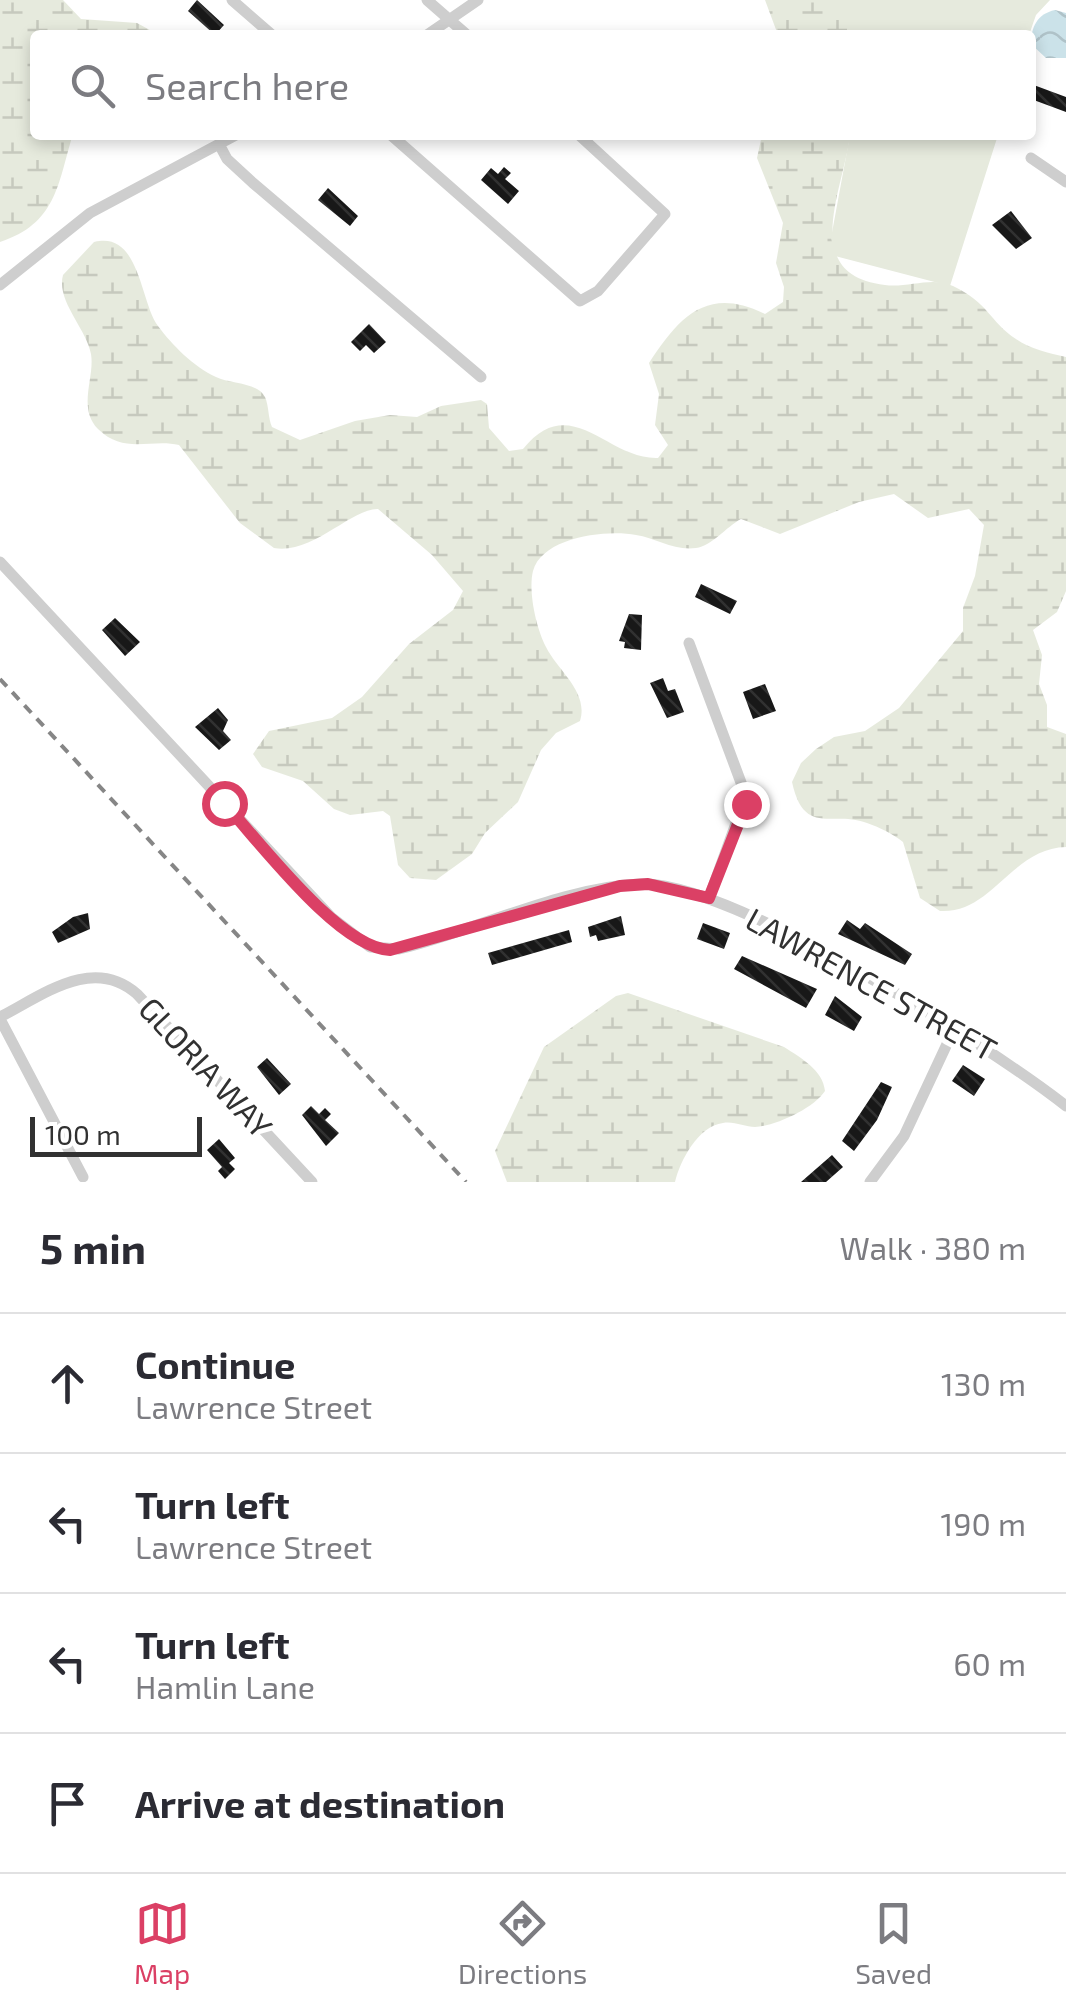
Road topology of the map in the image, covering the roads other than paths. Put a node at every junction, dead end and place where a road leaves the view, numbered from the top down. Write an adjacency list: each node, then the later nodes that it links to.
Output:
1 (232, 0): 5 (street)
2 (427, 0): 4 (street)
3 (478, 0): 4 (street)
4 (451, 21): 6 (street); 7 (street)
5 (266, 30)
6 (436, 30)
7 (461, 30)
8 (227, 140): 11 (street)
9 (396, 140): 10 (street)
10 (585, 140)
11 (219, 144): 14 (street); 15 (street)
12 (1031, 158): 13 (street)
13 (1066, 182)
14 (0, 285)
15 (481, 377)
16 (0, 562): 18 (street, LAWRENCE STREET)
17 (689, 643): 18 (street)
18 (709, 898): 20 (street, LAWRENCE STREET)
19 (0, 1018): 22 (street); 23 (street, GLORIA WAY)
20 (954, 1029): 21 (street, LAWRENCE STREET); 24 (street)
21 (1066, 1106)
22 (82, 1176)
23 (312, 1182)
24 (870, 1182)

